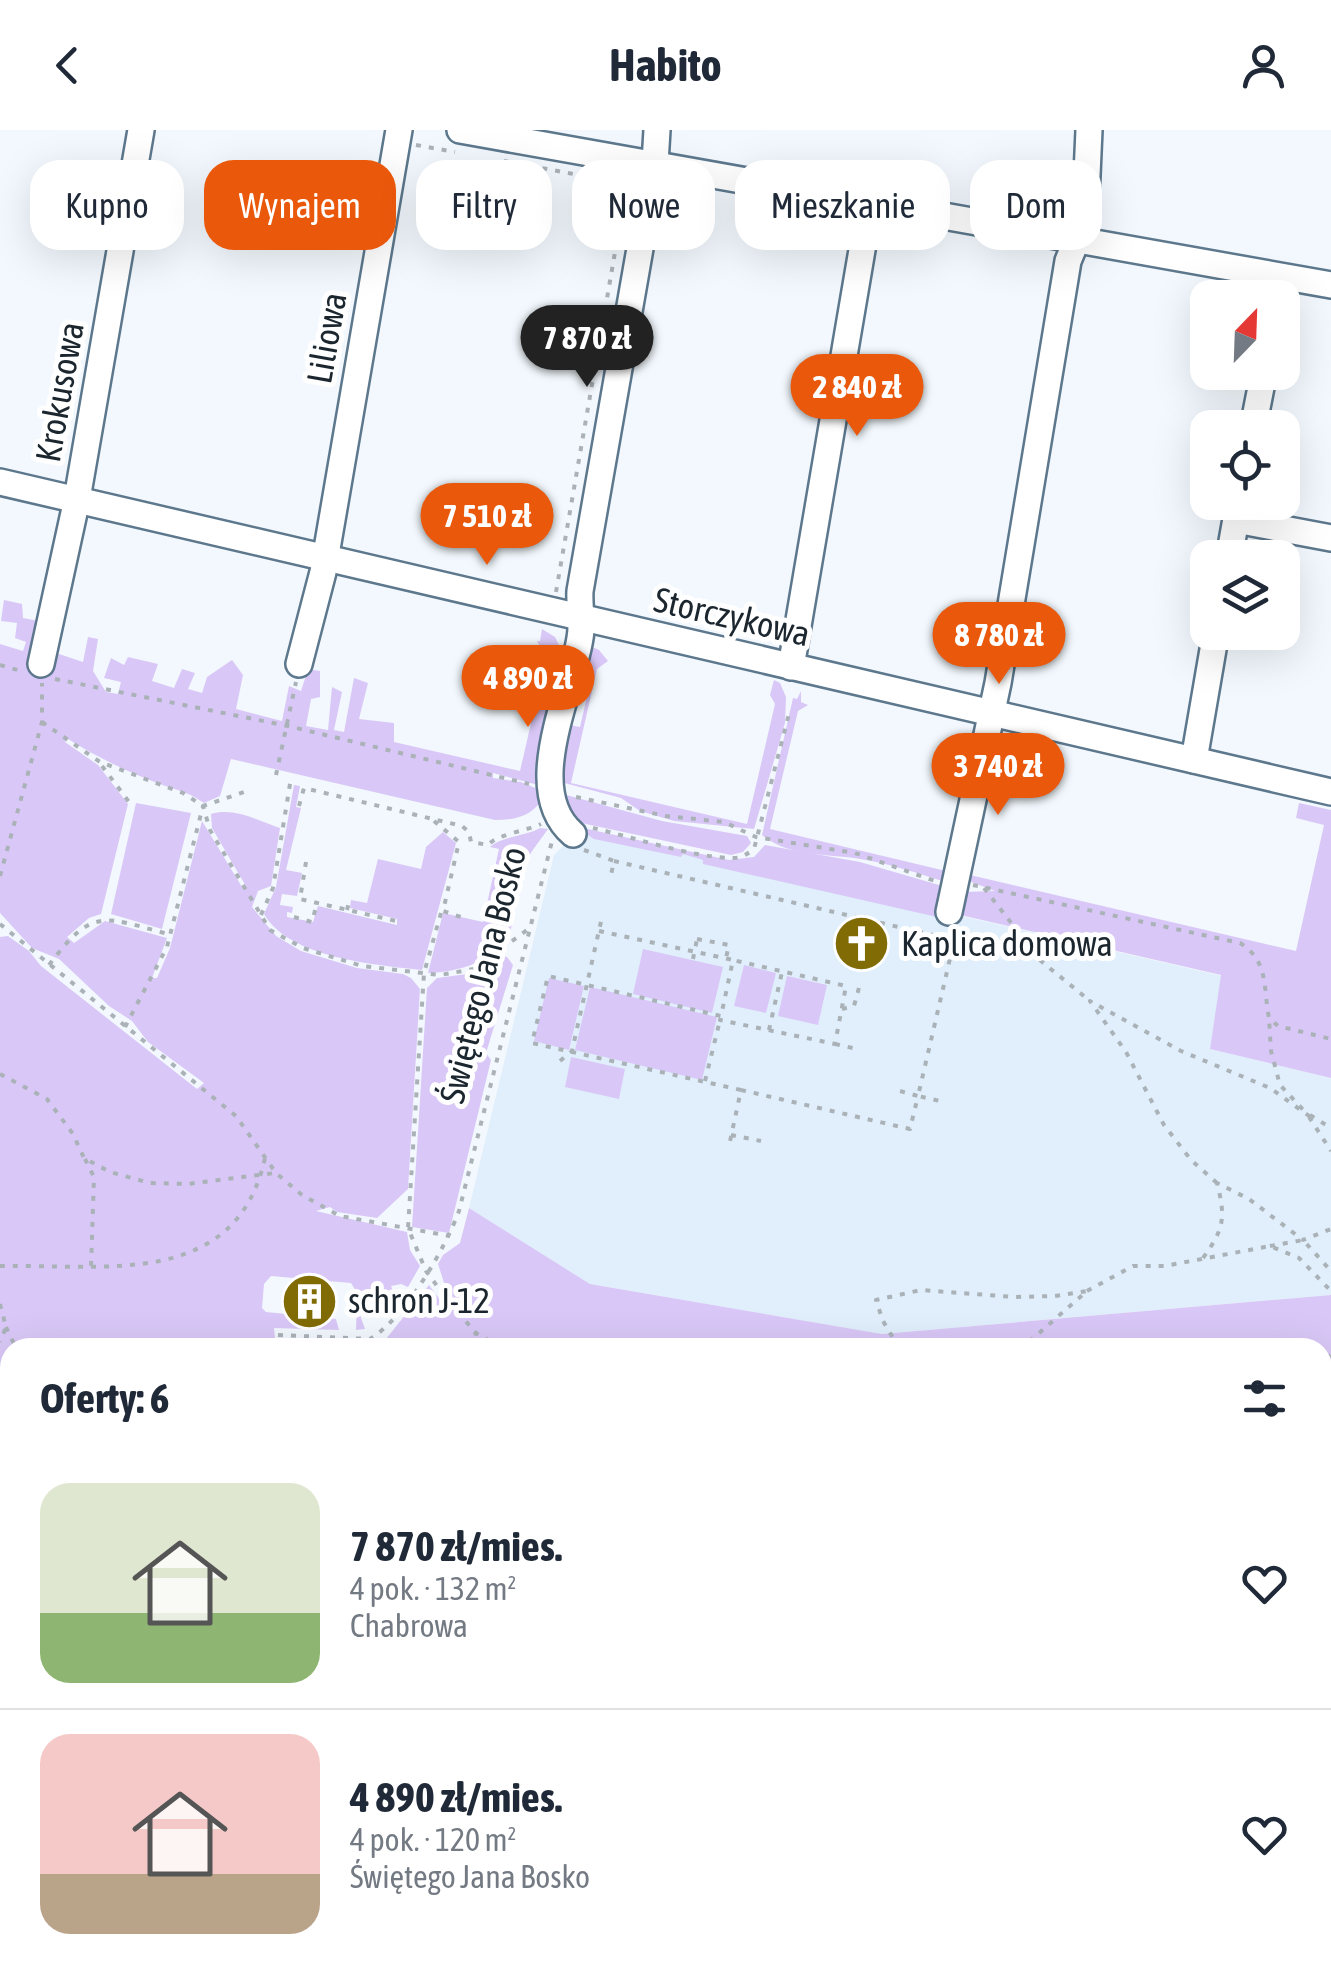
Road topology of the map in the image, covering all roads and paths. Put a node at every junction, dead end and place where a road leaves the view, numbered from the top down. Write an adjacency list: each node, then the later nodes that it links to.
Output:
1 (140, 130): 18 (street, Krokusowa)
2 (399, 130): 21 (street, Liliowa)
3 (460, 130): 6 (street)
4 (657, 130): 7 (street, Świętego Jana Bosko)
5 (1089, 130): 8 (street)
6 (637, 160)
7 (643, 160)
8 (1088, 160)
9 (1102, 247): 14 (street)
10 (625, 250): 22 (path)
11 (630, 250): 23 (street, Świętego Jana Bosko)
12 (862, 250): 27 (street)
13 (1073, 250): 29 (street)
14 (1249, 280)
15 (1331, 284): 16 (street)
16 (1300, 286)
17 (0, 482): 18 (street, Storczykowa)
18 (77, 499): 21 (street, Storczykowa); 25 (street, Krokusowa)
19 (1269, 520): 20 (street)
20 (1331, 538)
21 (324, 558): 22 (street, Storczykowa); 26 (street, Liliowa)
22 (552, 612): 23 (street, Storczykowa)
23 (581, 619): 27 (street, Storczykowa); 36 (street, Świętego Jana Bosko)
24 (1213, 650): 32 (street)
25 (40, 664)
26 (300, 664): 31 (path)
27 (792, 667): 29 (street, Storczykowa)
28 (790, 710): 46 (path)
29 (992, 714): 32 (street, Storczykowa); 53 (street)
30 (42, 722): 31 (path); 33 (path); 50 (path)
31 (288, 726): 34 (path); 36 (path)
32 (1194, 760): 38 (street, Storczykowa)
33 (100, 762): 39 (path); 40 (path)
34 (276, 775)
35 (291, 778): 63 (path)
36 (552, 789): 45 (street, Świętego Jana Bosko); 46 (path)
37 (250, 790): 40 (path)
38 (1331, 792)
39 (132, 806)
40 (203, 806): 63 (path); 71 (path)
41 (299, 806): 42 (path)
42 (410, 814): 43 (path); 44 (path)
43 (431, 818): 45 (path); 65 (path)
44 (408, 823)
45 (566, 831): 46 (path); 69 (path, Świętego Jana Bosko)
46 (756, 837): 53 (path)
47 (614, 861): 49 (path)
48 (306, 862): 59 (path)
49 (653, 870): 51 (path); 52 (path)
50 (0, 876)
51 (687, 878): 54 (path); 56 (path)
52 (650, 879)
53 (956, 881): 55 (path); 62 (street)
54 (708, 882): 57 (path); 96 (path)
55 (984, 888): 81 (path); 84 (path)
56 (687, 890)
57 (706, 891)
58 (350, 898): 60 (path)
59 (317, 903): 60 (path); 64 (path)
60 (347, 910): 67 (path)
61 (441, 912): 78 (path)
62 (949, 912)
63 (261, 915): 78 (path)
64 (294, 917)
65 (464, 918)
66 (602, 918): 70 (path)
67 (396, 921)
68 (0, 924): 76 (path)
69 (529, 928): 78 (path); 111 (path, Świętego Jana Bosko)
70 (599, 931): 72 (path); 79 (path)
71 (170, 934): 76 (path); 85 (path)
72 (695, 951): 73 (path); 73 (path); 74 (path)
73 (726, 958): 75 (path)
74 (693, 959)
75 (733, 960): 77 (path); 83 (path)
76 (50, 964): 85 (path)
77 (782, 972): 80 (path); 86 (path)
78 (424, 973): 109 (path)
79 (587, 985): 83 (path); 90 (path); 90 (path)
80 (846, 986): 82 (path); 82 (path)
81 (1090, 1001): 98 (path); 108 (path)
82 (842, 1009): 88 (path)
83 (720, 1018): 86 (path); 93 (path)
84 (1269, 1018): 87 (path); 98 (path)
85 (125, 1027): 105 (path)
86 (769, 1030): 88 (path)
87 (1331, 1039)
88 (835, 1044): 89 (path)
89 (857, 1049)
90 (572, 1052): 91 (path); 93 (path)
91 (560, 1060)
92 (0, 1074): 104 (path)
93 (705, 1081): 94 (path)
94 (741, 1090): 96 (path); 100 (path)
95 (900, 1092): 96 (path)
96 (918, 1096): 97 (path)
97 (940, 1101)
98 (1308, 1116): 99 (path); 103 (path)
99 (1331, 1128)
100 (731, 1135): 101 (path); 102 (path)
101 (760, 1141)
102 (729, 1146)
103 (1331, 1150)
104 (84, 1158): 106 (path); 117 (path)
105 (266, 1158): 106 (path); 107 (path)
106 (262, 1173): 107 (path); 117 (path)
107 (276, 1173): 109 (path)
108 (1217, 1183): 112 (path); 114 (path)
109 (408, 1228): 111 (path); 118 (path)
110 (1331, 1229): 112 (path)
111 (450, 1236): 118 (path, Świętego Jana Bosko)
112 (1304, 1240): 113 (path); 119 (path)
113 (1270, 1246): 114 (path); 121 (path)
114 (1203, 1258): 120 (path)
115 (51, 1265): 116 (path)
116 (0, 1266): 117 (path)
117 (90, 1267)
118 (426, 1271): 124 (path); 129 (path, Świętego Jana Bosko)
119 (1331, 1271)
120 (1088, 1291): 132 (path); 133 (path)
121 (1331, 1291)
122 (0, 1304): 123 (path)
123 (6, 1327): 126 (path); 127 (path)
124 (476, 1332): 130 (path); 131 (path)
125 (278, 1335): 128 (path, Świętego Jana Bosko)
126 (2, 1338)
127 (11, 1338)
128 (347, 1338)
129 (372, 1338)
130 (474, 1338)
131 (486, 1338)
132 (893, 1338)
133 (1034, 1338)

